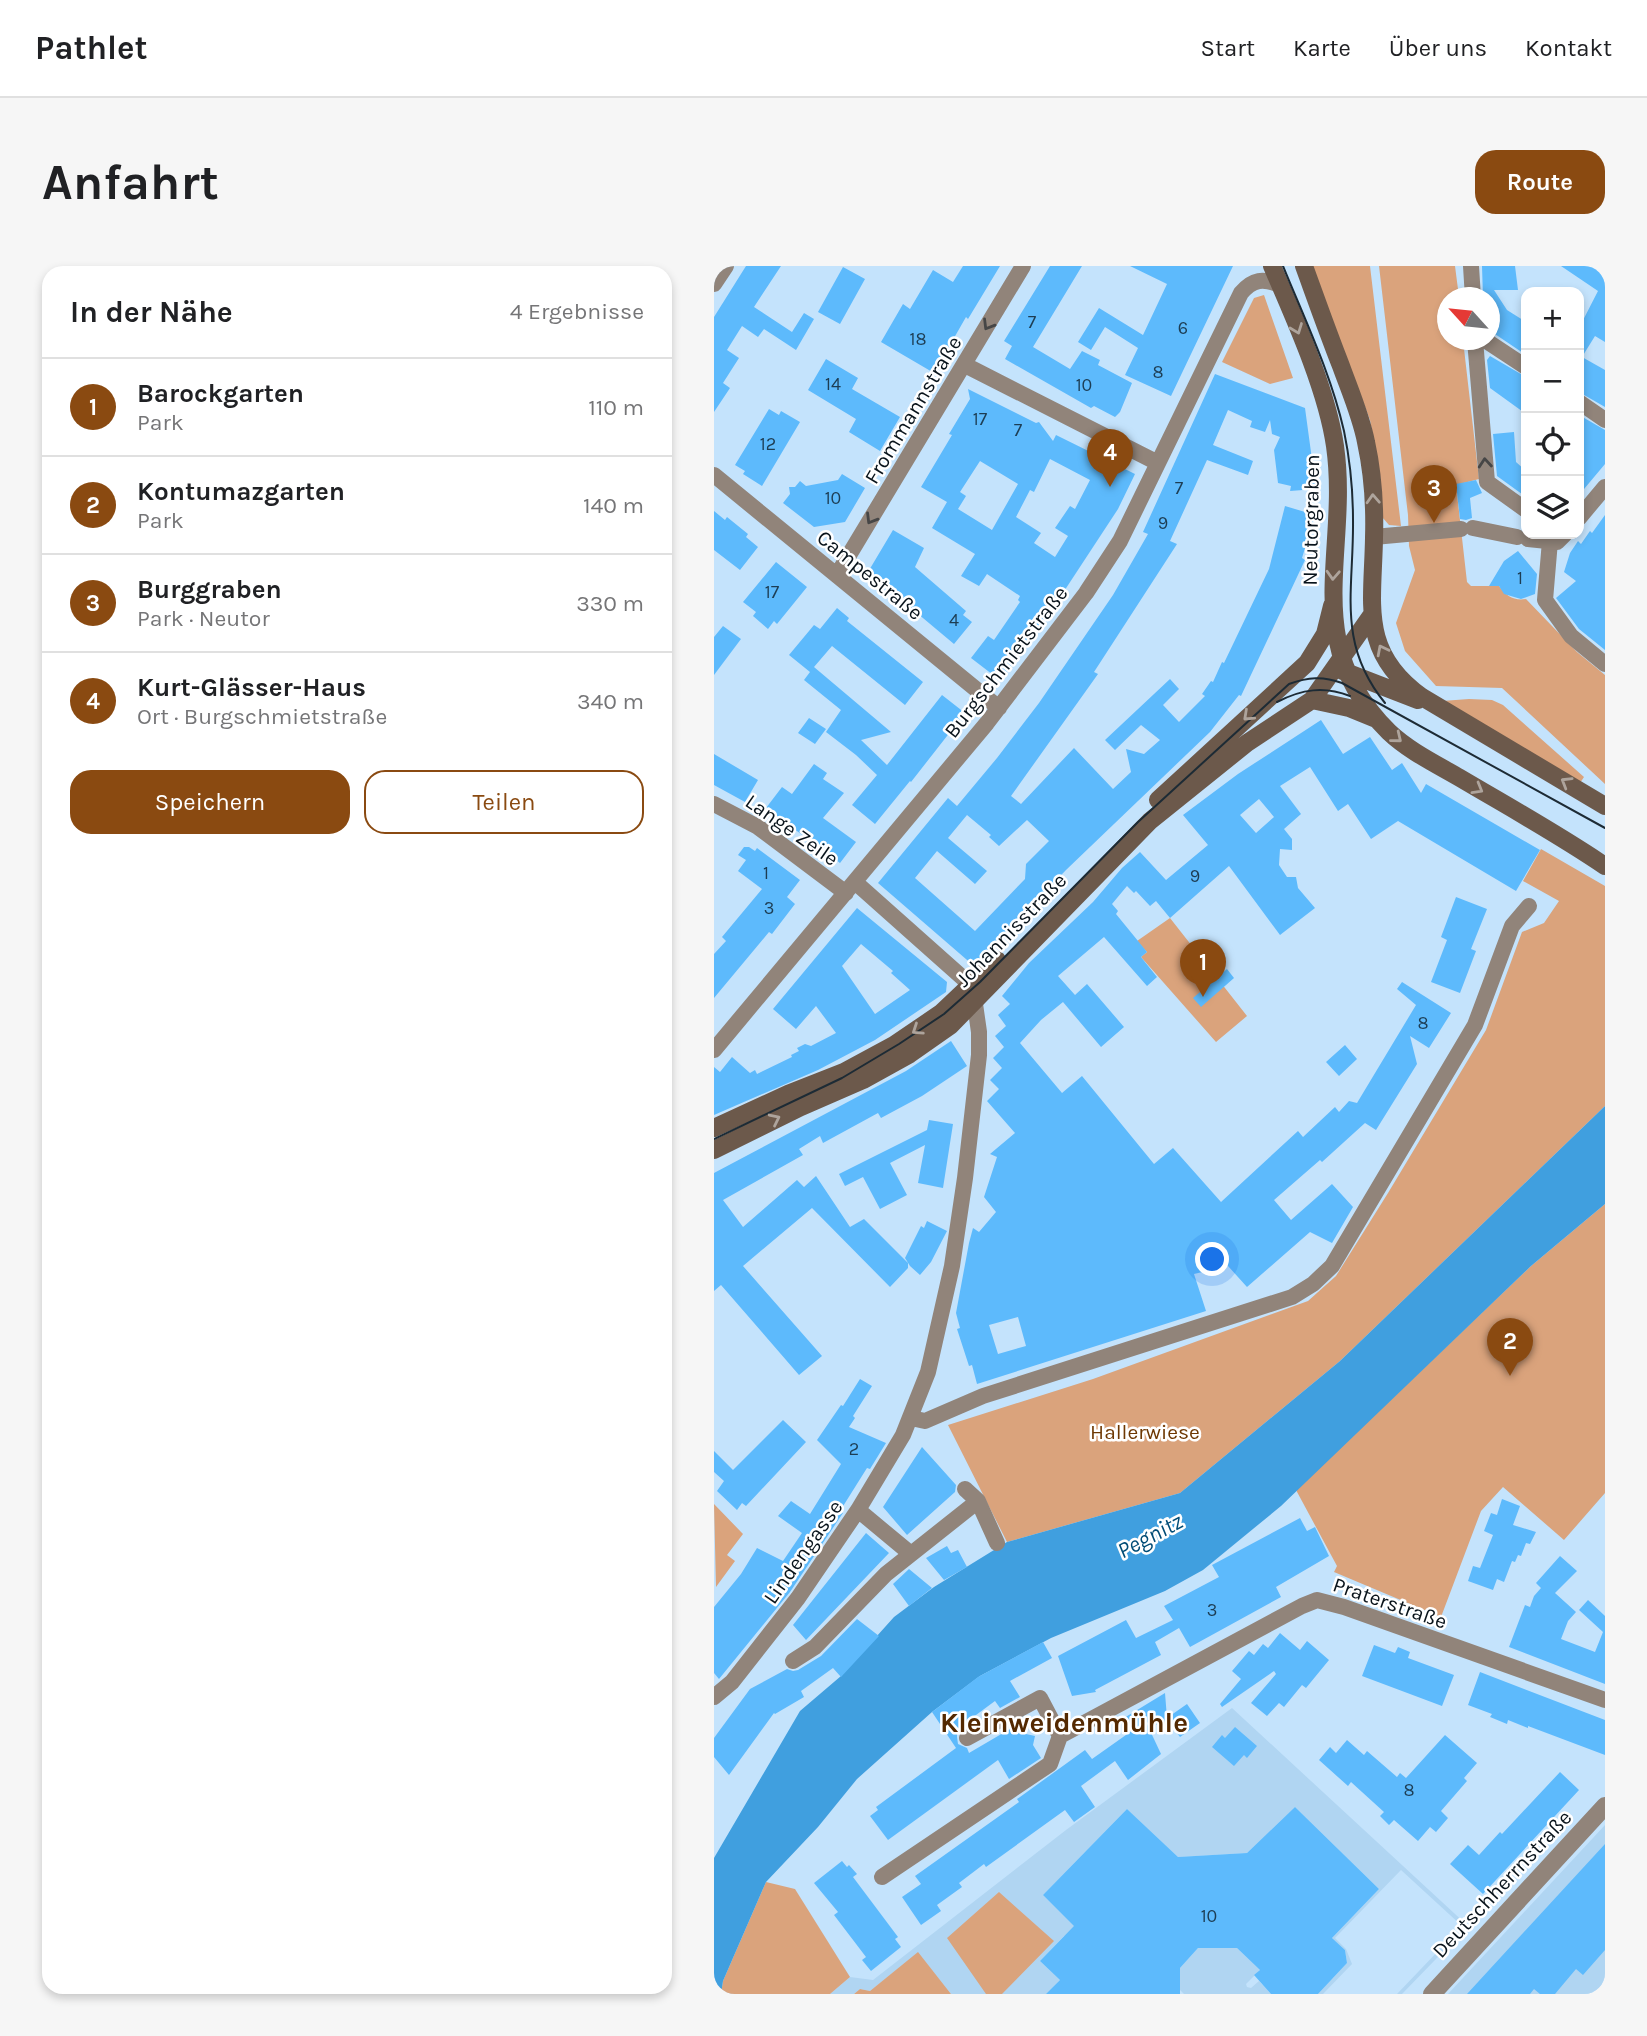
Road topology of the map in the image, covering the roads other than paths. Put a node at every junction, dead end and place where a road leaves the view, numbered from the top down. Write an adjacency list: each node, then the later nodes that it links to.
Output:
1 (726, 266): 6 (street)
2 (1023, 266): 12 (street, Frommannstraße, one-way to 12)
3 (1272, 266): 7 (main road, Neutorgraben)
4 (1304, 266): 20 (main road, one-way to 4)
5 (1471, 266): 8 (street)
6 (714, 284)
7 (1280, 285): 15 (street, Burgschmietstraße); 24 (main road, Neutorgraben, one-way to 24)
8 (1472, 287)
9 (1476, 350): 18 (street, one-way to 9)
10 (1500, 350): 11 (street)
11 (1521, 364)
12 (965, 365): 15 (street); 23 (street, Frommannstraße, one-way to 23)
13 (1584, 405): 14 (street)
14 (1605, 420)
15 (1158, 463): 30 (street, Burgschmietstraße)
16 (714, 475): 23 (street, Campestraße)
17 (1605, 487): 19 (street)
18 (1521, 506)
19 (1584, 512)
20 (1374, 537): 21 (street); 25 (main road)
21 (1521, 538)
22 (1547, 539): 26 (street)
23 (837, 575): 30 (street, Campestraße)
24 (1332, 606): 27 (main road, Neutorgraben); 28 (main road, Johannisstraße)
25 (1371, 616): 27 (main road); 31 (main road, one-way to 25)
26 (1605, 664)
27 (1342, 667): 28 (main road); 29 (main road, Johannisstraße); 31 (main road); 32 (main road, Neutorgraben)
28 (1299, 671): 38 (main road, Johannisstraße, one-way to 38)
29 (1312, 700): 32 (main road); 38 (main road, Johannisstraße)
30 (999, 708): 36 (street, Burgschmietstraße)
31 (1441, 708): 34 (main road, one-way to 31)
32 (1377, 720): 35 (main road, Neutorgraben, one-way to 35)
33 (714, 804): 36 (street, Lange Zeile)
34 (1605, 806)
35 (1605, 866)
36 (850, 887): 38 (street, Lange Zeile); 39 (street, Burgschmietstraße)
37 (1529, 905): 42 (street)
38 (972, 994): 40 (main road, Johannisstraße, one-way to 40); 41 (main road, Johannisstraße, one-way to 38); 42 (street, Lindengasse)
39 (714, 1050)
40 (714, 1128)
41 (714, 1150)
42 (911, 1419): 45 (street, Lindengasse)
43 (965, 1489): 44 (street)
44 (978, 1501): 46 (street); 47 (street)
45 (858, 1510): 47 (street); 49 (street, Lindengasse)
46 (997, 1543)
47 (911, 1554): 48 (street)
48 (793, 1661)
49 (714, 1698)
50 (1605, 1700): 51 (street, Praterstraße)
51 (1060, 1736): 52 (street); 54 (street)
52 (967, 1738)
53 (1605, 1806): 55 (street, Deutschherrnstraße)
54 (882, 1877)
55 (1432, 1994)

